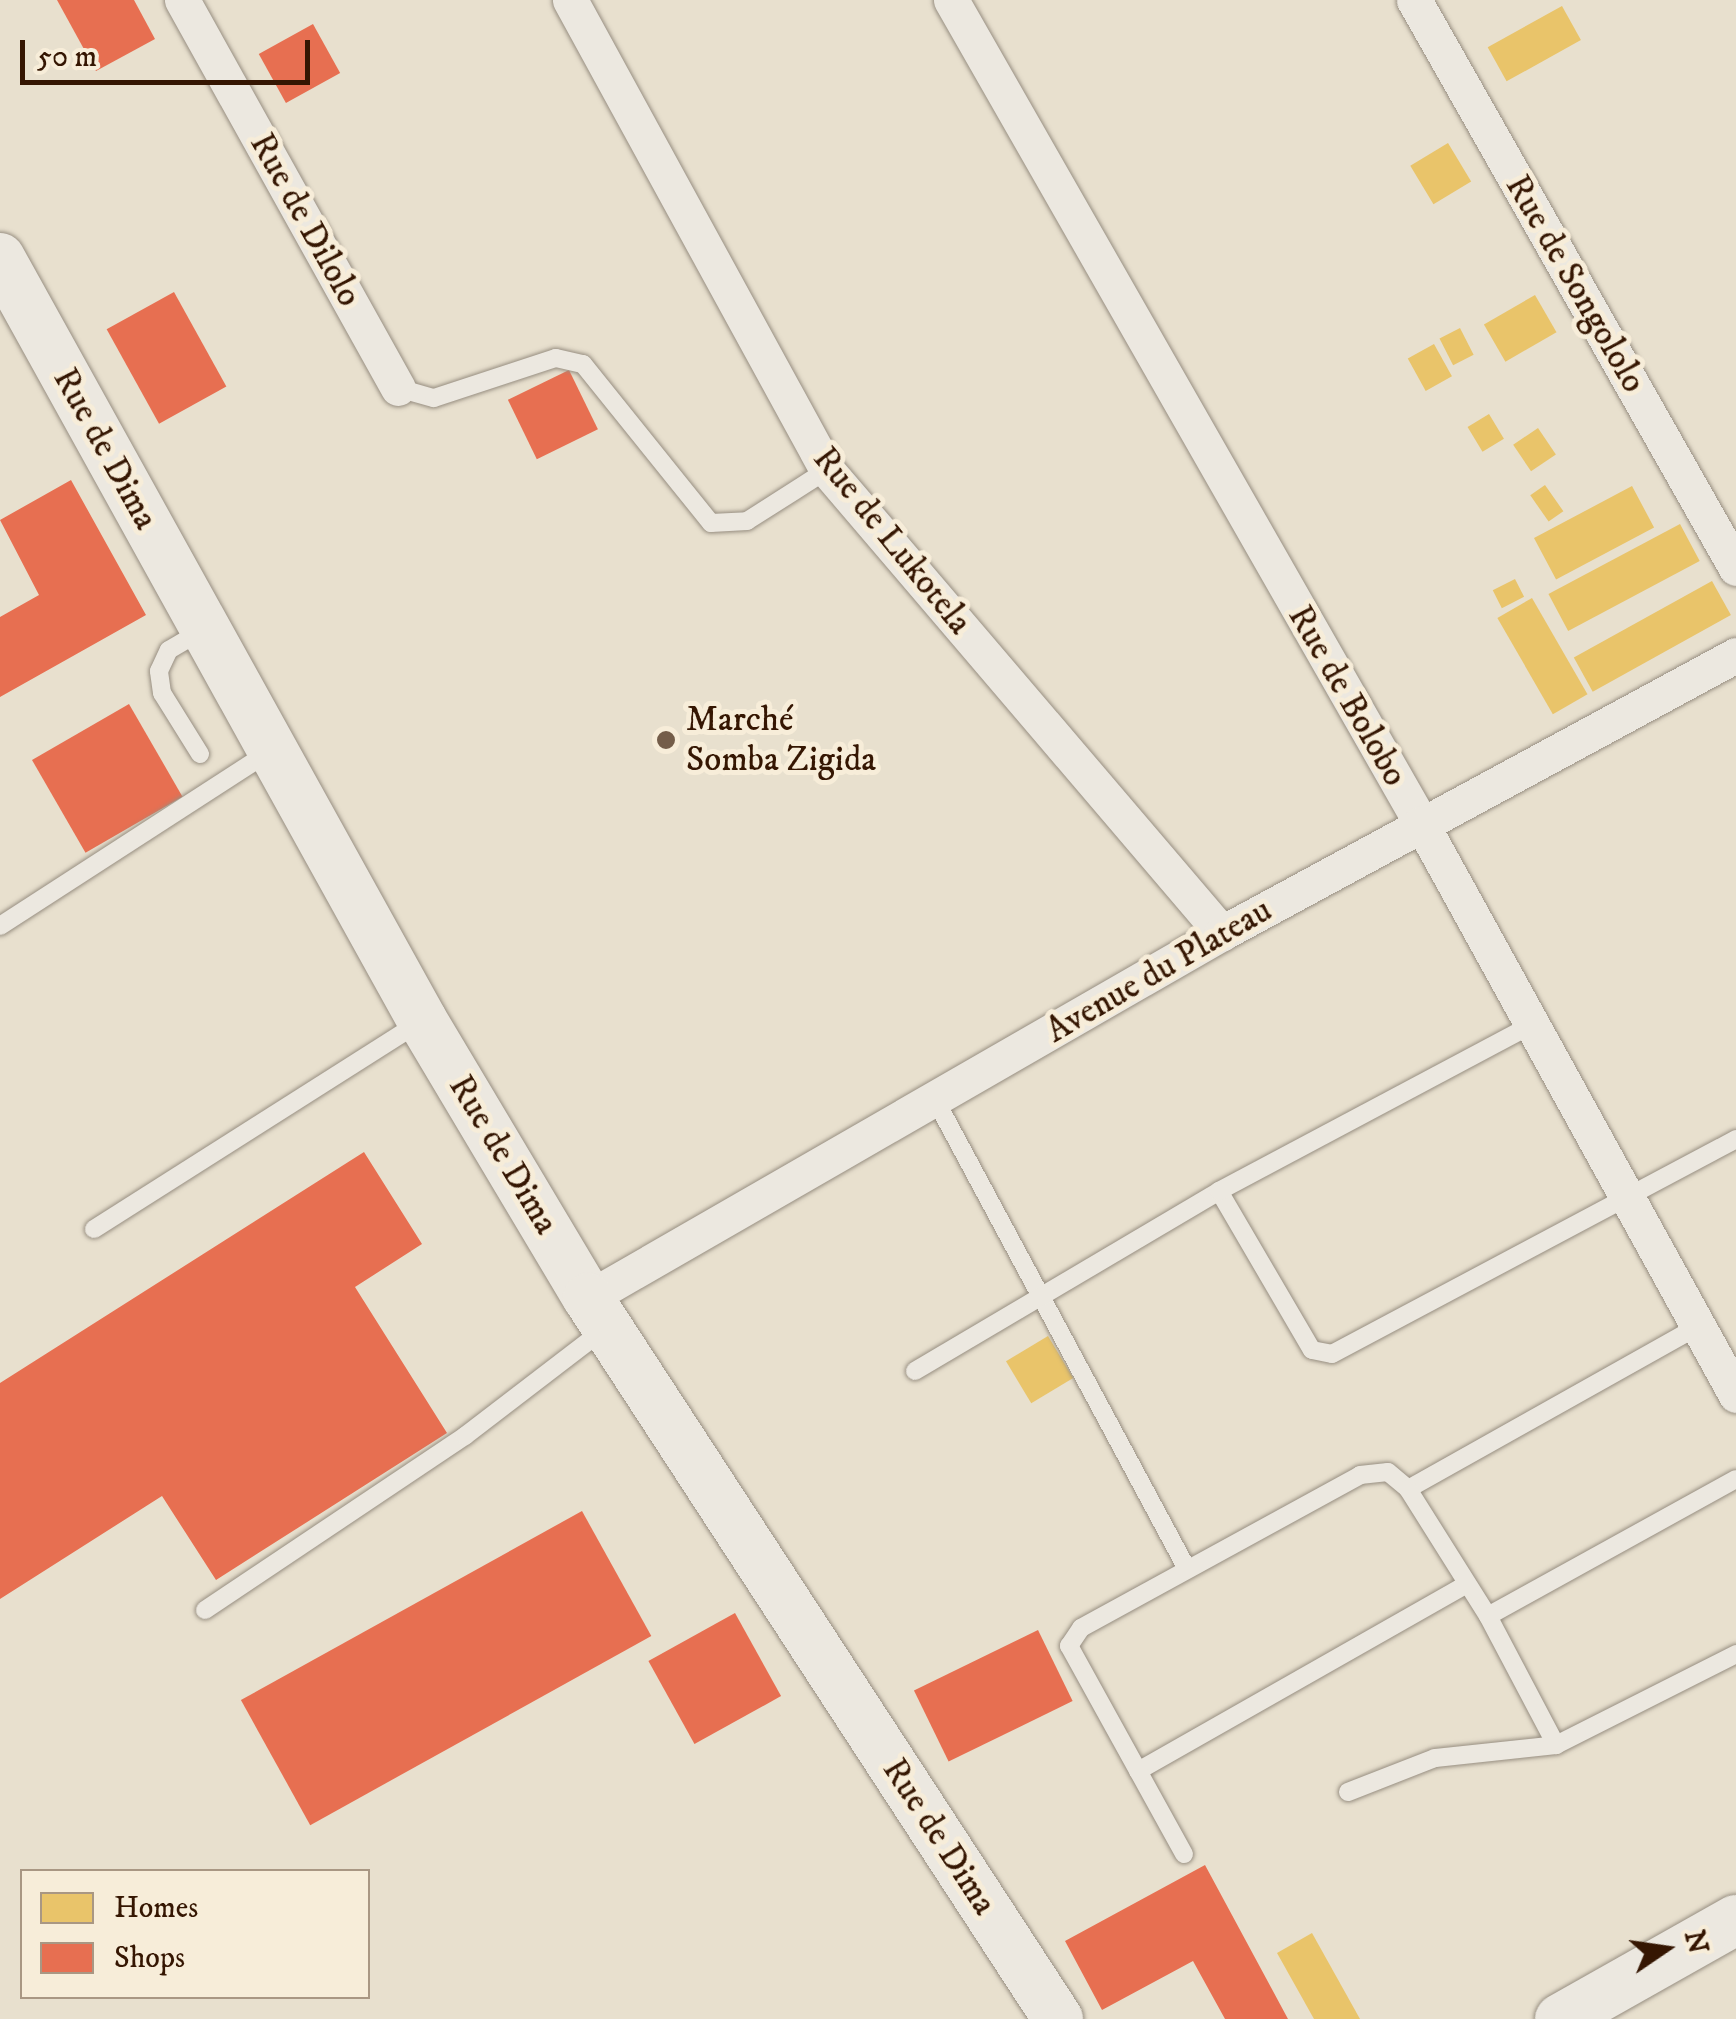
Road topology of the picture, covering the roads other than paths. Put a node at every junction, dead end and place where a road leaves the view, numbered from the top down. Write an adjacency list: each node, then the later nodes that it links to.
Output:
1 (182, 0): 6 (street, Rue de Dilolo)
2 (570, 0): 7 (street, Rue de Lukotela)
3 (951, 0): 13 (street, Rue de Bolobo)
4 (1414, 0): 8 (street, Rue de Songololo)
5 (0, 258): 9 (street, Rue de Dima)
6 (398, 388): 7 (lane)
7 (827, 470): 15 (street, Rue de Lukotela)
8 (1736, 568)
9 (206, 629): 11 (street, Rue de Dima); 12 (lane)
10 (1736, 655): 13 (street, Avenue du Plateau)
11 (272, 750): 14 (lane); 16 (street, Rue de Dima)
12 (200, 754)
13 (1420, 823): 15 (street, Avenue du Plateau); 17 (street, Rue de Bolobo)
14 (0, 926)
15 (1222, 933): 18 (street, Avenue du Plateau)
16 (422, 1020): 22 (lane); 24 (street, Rue de Dima)
17 (1533, 1024): 20 (lane); 21 (street, Rue de Bolobo)
18 (936, 1101): 23 (lane); 24 (street, Avenue du Plateau)
19 (1736, 1140): 21 (lane)
20 (1218, 1191): 21 (lane); 23 (lane)
21 (1629, 1197): 25 (street, Rue de Bolobo)
22 (94, 1229)
23 (1041, 1298): 26 (lane); 30 (lane)
24 (598, 1313): 32 (lane); 40 (street, Rue de Dima)
25 (1701, 1324): 27 (street, Rue de Bolobo); 29 (lane)
26 (915, 1371)
27 (1736, 1395)
28 (1736, 1479): 33 (lane)
29 (1408, 1489): 30 (lane); 31 (lane)
30 (1187, 1569): 36 (lane)
31 (1463, 1586): 33 (lane); 36 (lane)
32 (205, 1610)
33 (1488, 1616): 35 (lane)
34 (1736, 1654): 35 (lane)
35 (1556, 1745): 37 (lane)
36 (1138, 1771): 38 (lane)
37 (1348, 1792)
38 (1184, 1854)
39 (1736, 1920): 41 (street)
40 (1058, 2019)
41 (1560, 2019)

